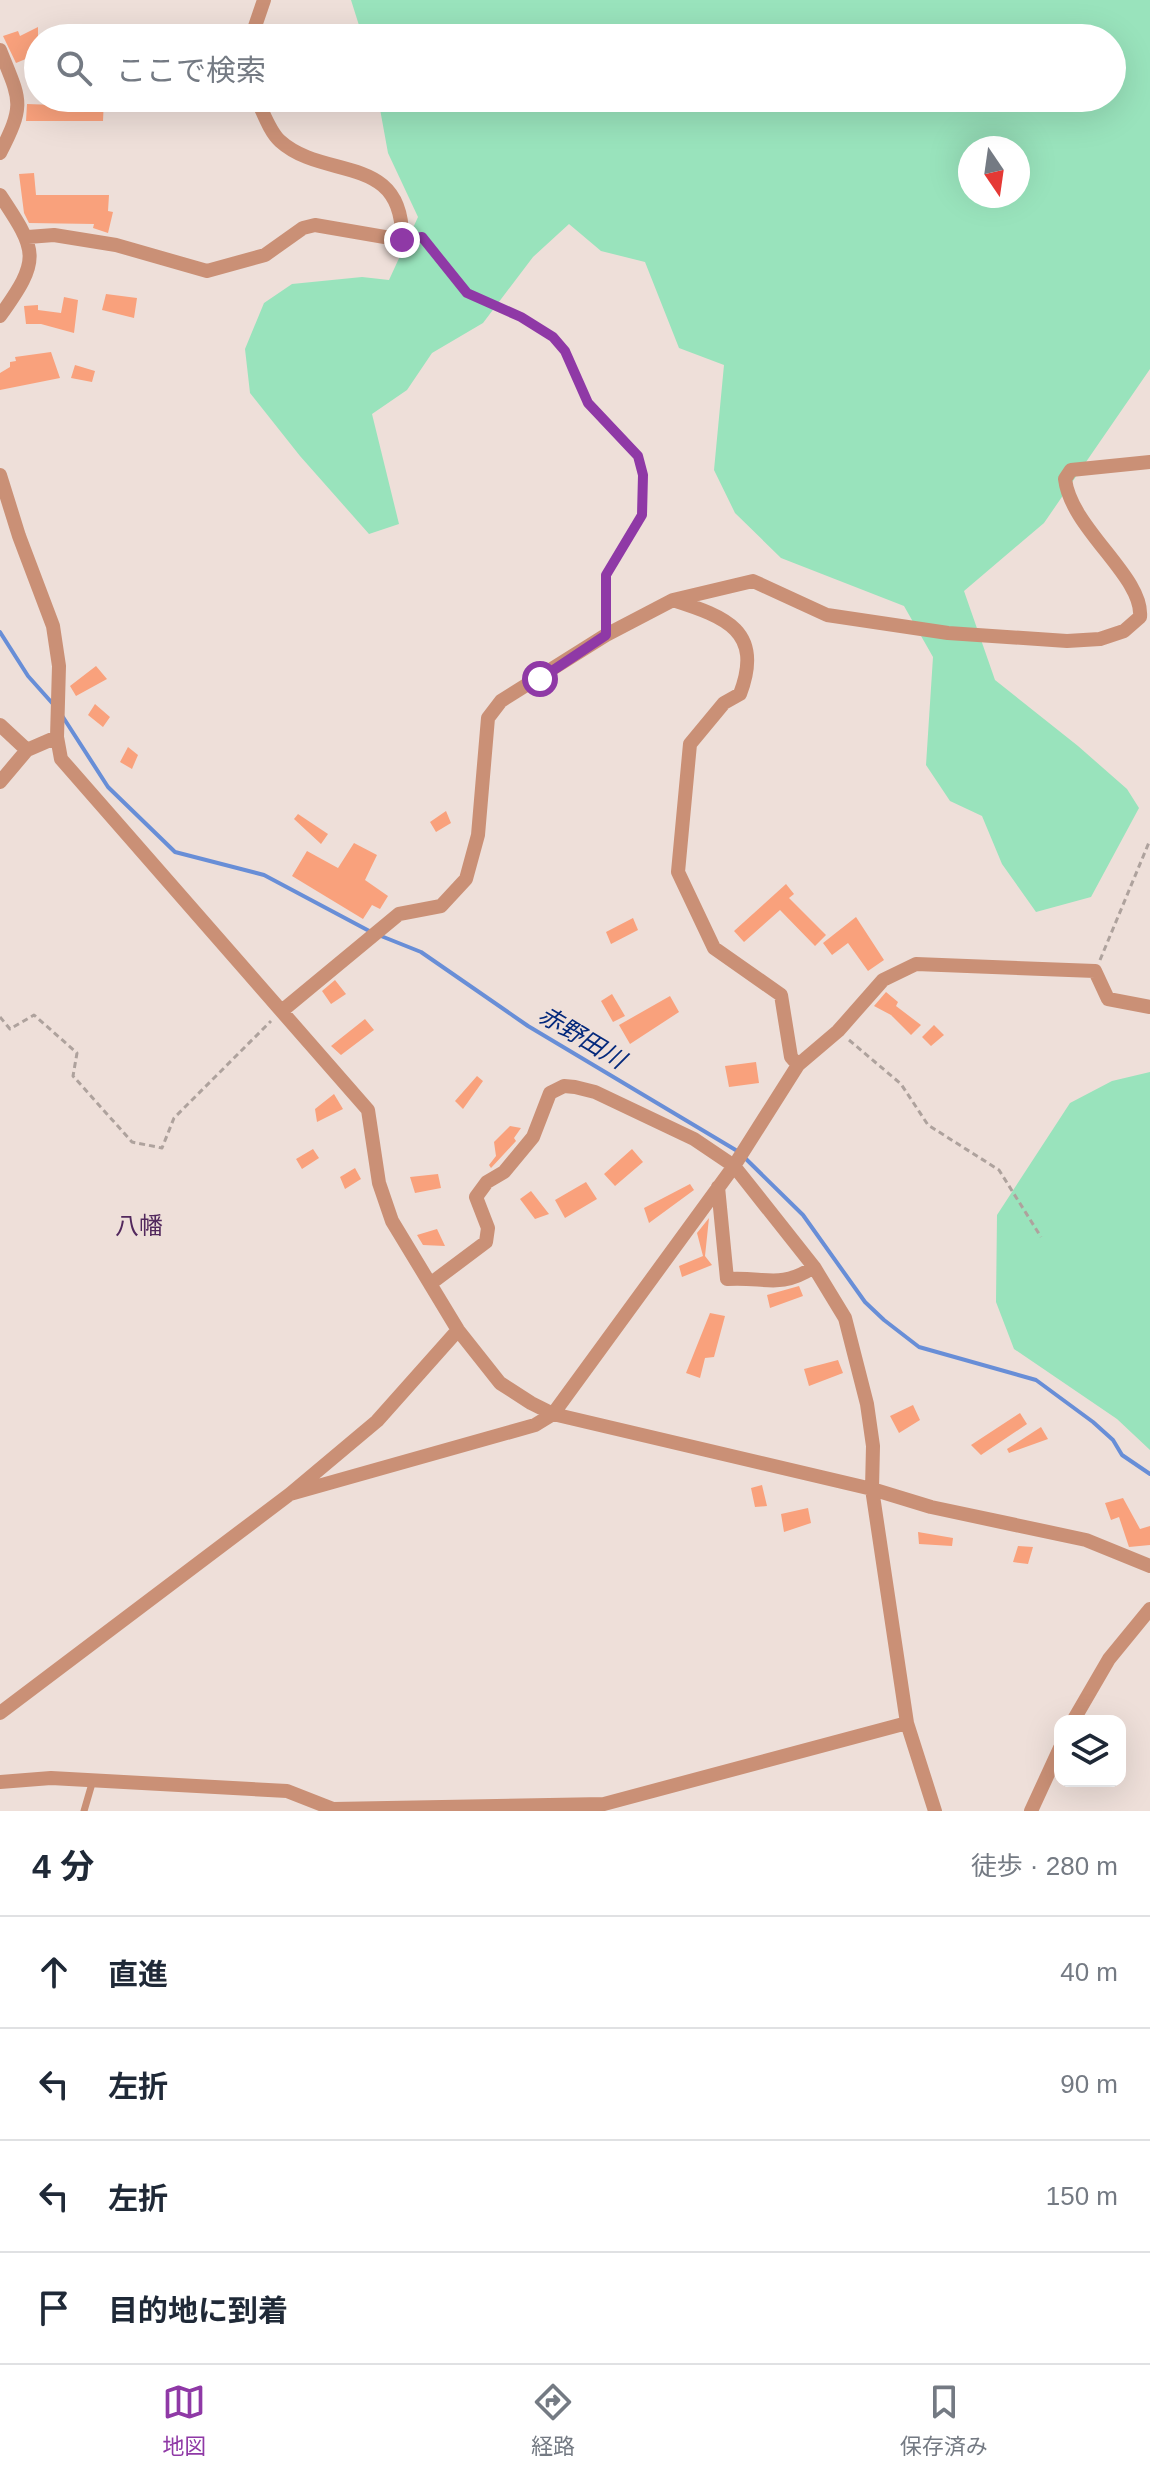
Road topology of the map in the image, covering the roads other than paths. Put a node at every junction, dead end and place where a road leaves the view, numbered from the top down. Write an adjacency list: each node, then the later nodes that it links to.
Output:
1 (264, 0): 2 (street)
2 (256, 24)
3 (0, 50): 5 (street)
4 (263, 112): 7 (street)
5 (0, 153)
6 (0, 195): 7 (street)
7 (28, 237): 8 (street)
8 (0, 316)
9 (1150, 462): 11 (street)
10 (0, 475): 13 (street)
11 (673, 600): 17 (street); 18 (street)
12 (0, 725): 14 (street)
13 (57, 737): 14 (street); 17 (street)
14 (27, 750): 15 (street)
15 (0, 782)
16 (1150, 1007): 18 (street)
17 (283, 1010): 22 (street)
18 (798, 1065): 19 (street)
19 (735, 1164): 20 (street); 21 (street); 22 (street)
20 (718, 1187): 21 (street); 24 (street)
21 (814, 1267): 25 (street)
22 (430, 1284): 23 (street)
23 (458, 1330): 24 (street); 26 (street)
24 (553, 1414): 25 (street); 26 (street)
25 (872, 1489): 27 (street); 31 (street)
26 (290, 1494): 29 (street)
27 (1150, 1566)
28 (1150, 1609): 30 (street)
29 (0, 1713)
30 (1076, 1715)
31 (907, 1723): 33 (street); 36 (street)
32 (1054, 1761): 37 (street)
33 (93, 1780): 34 (street); 35 (lane)
34 (0, 1782)
35 (84, 1811)
36 (935, 1811)
37 (1031, 1811)

